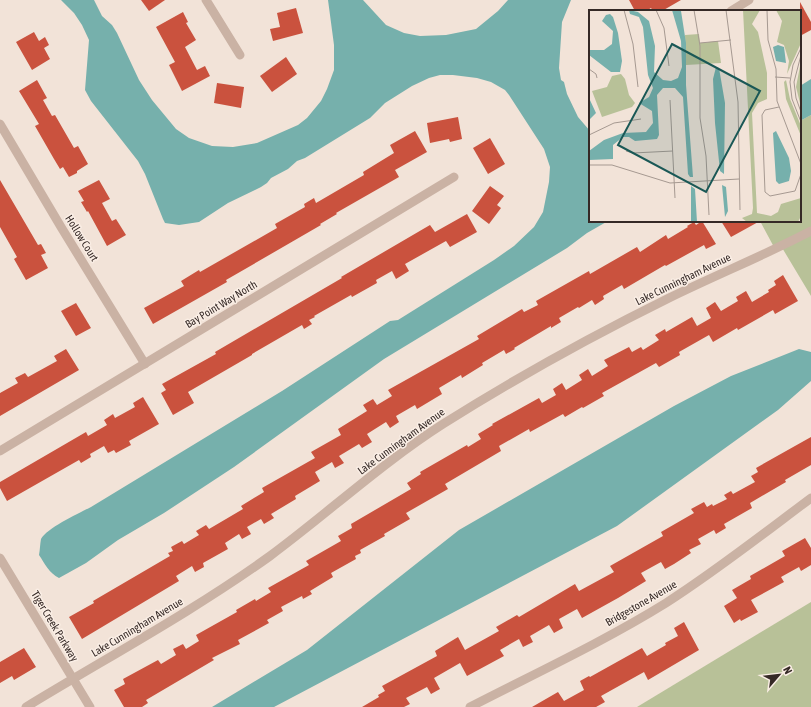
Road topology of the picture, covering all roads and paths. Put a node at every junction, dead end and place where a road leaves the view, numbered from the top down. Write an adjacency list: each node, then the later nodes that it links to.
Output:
1 (206, 0): 4 (street)
2 (749, 0): 3 (street)
3 (733, 10)
4 (240, 56)
5 (0, 124): 8 (street, Hollow Court)
6 (454, 177): 8 (street, Bay Point Way North)
7 (811, 231): 12 (street, Lake Cunningham Avenue)
8 (145, 364): 9 (street, Bay Point Way North)
9 (0, 451)
10 (811, 498): 15 (street, Bridgestone Avenue)
11 (0, 558): 12 (street, Tiger Creek Parkway)
12 (73, 680): 13 (street, Lake Cunningham Avenue); 14 (street, Tiger Creek Parkway)
13 (26, 707)
14 (90, 707)
15 (470, 707)

